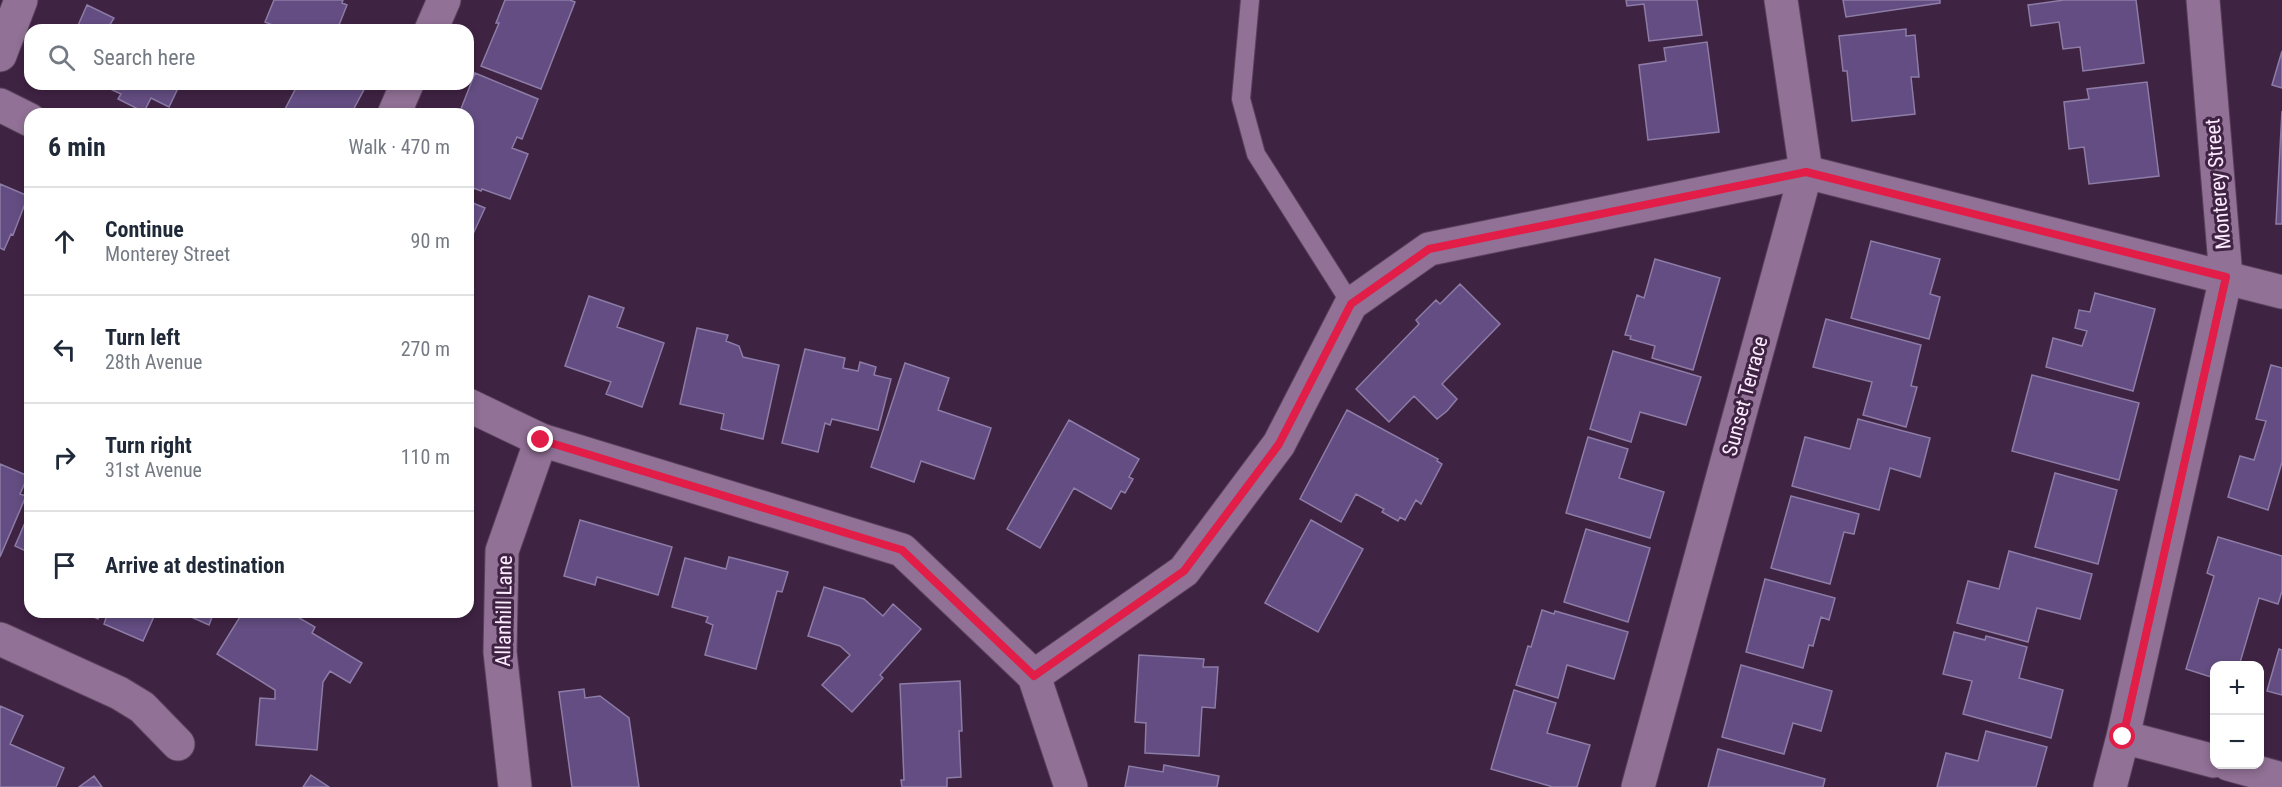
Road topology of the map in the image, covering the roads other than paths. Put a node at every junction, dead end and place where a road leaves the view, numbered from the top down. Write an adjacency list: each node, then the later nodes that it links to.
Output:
1 (21, 0): 7 (street)
2 (444, 0): 6 (street)
3 (1250, 0): 15 (lane)
4 (1781, 0): 12 (street, Sunset Terrace)
5 (2203, 0): 13 (street, Monterey Street)
6 (434, 24)
7 (0, 55)
8 (404, 90): 10 (street)
9 (0, 105): 11 (street)
10 (397, 108)
11 (24, 117)
12 (1806, 172): 13 (street); 15 (street); 27 (street, Sunset Terrace)
13 (2226, 277): 14 (street); 20 (street, Monterey Street)
14 (2282, 292)
15 (1351, 304): 19 (street)
16 (474, 408): 17 (street)
17 (541, 440): 19 (street); 25 (street, Allanhill Lane)
18 (0, 639): 21 (street)
19 (1034, 676): 26 (street)
20 (2123, 737): 22 (street); 28 (street, Monterey Street)
21 (178, 744)
22 (2210, 760)
23 (2243, 769): 24 (street)
24 (2282, 779)
25 (515, 787)
26 (1071, 787)
27 (1638, 787)
28 (2110, 787)

